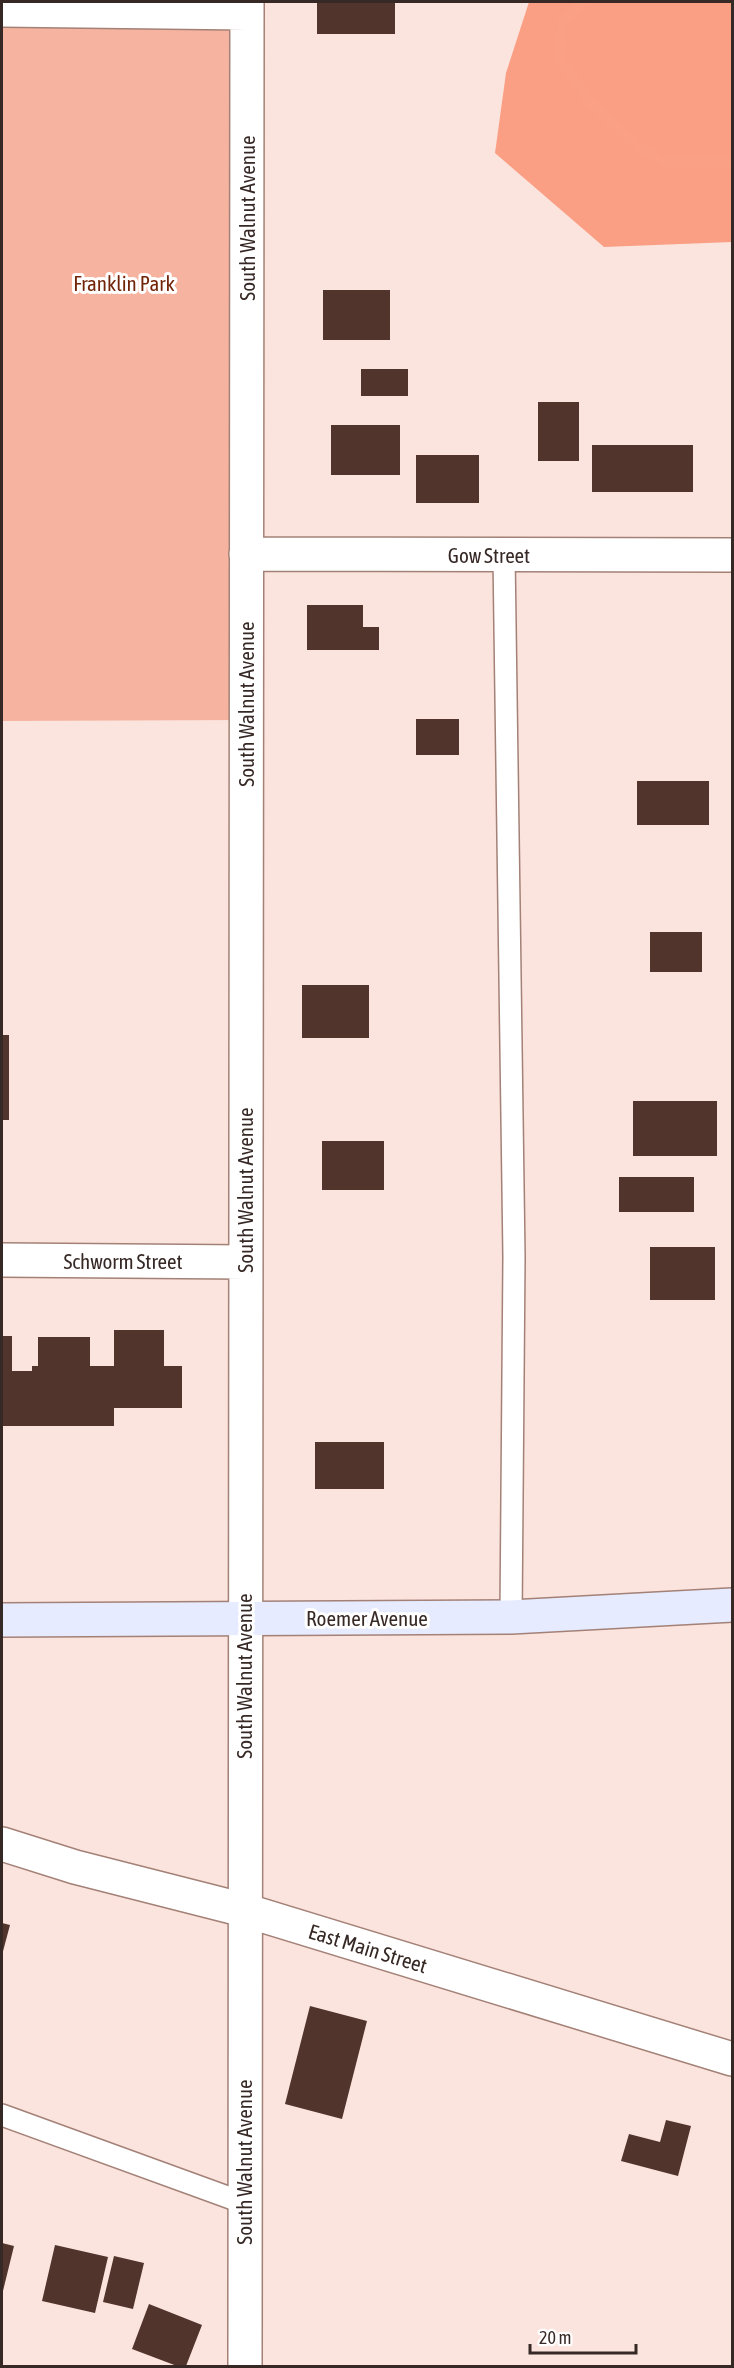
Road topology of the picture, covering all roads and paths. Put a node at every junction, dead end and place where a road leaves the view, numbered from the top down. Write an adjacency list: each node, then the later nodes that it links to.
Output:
1 (247, 7): 2 (street); 3 (street, South Walnut Avenue)
2 (2, 10)
3 (246, 554): 4 (street, Gow Street); 7 (street, South Walnut Avenue)
4 (504, 555): 5 (street, Gow Street); 9 (lane)
5 (732, 555)
6 (2, 1260): 7 (street, Schworm Street)
7 (245, 1262): 10 (street, South Walnut Avenue)
8 (732, 1605): 9 (main road, Roemer Avenue)
9 (511, 1617): 10 (main road, Roemer Avenue)
10 (244, 1618): 11 (main road, Roemer Avenue); 13 (street, South Walnut Avenue)
11 (2, 1620)
12 (2, 1844): 13 (street, East Main Street)
13 (244, 1910): 14 (street, East Main Street); 16 (street, South Walnut Avenue)
14 (732, 2059)
15 (2, 2115): 16 (lane)
16 (244, 2203): 17 (street, South Walnut Avenue)
17 (245, 2367)

